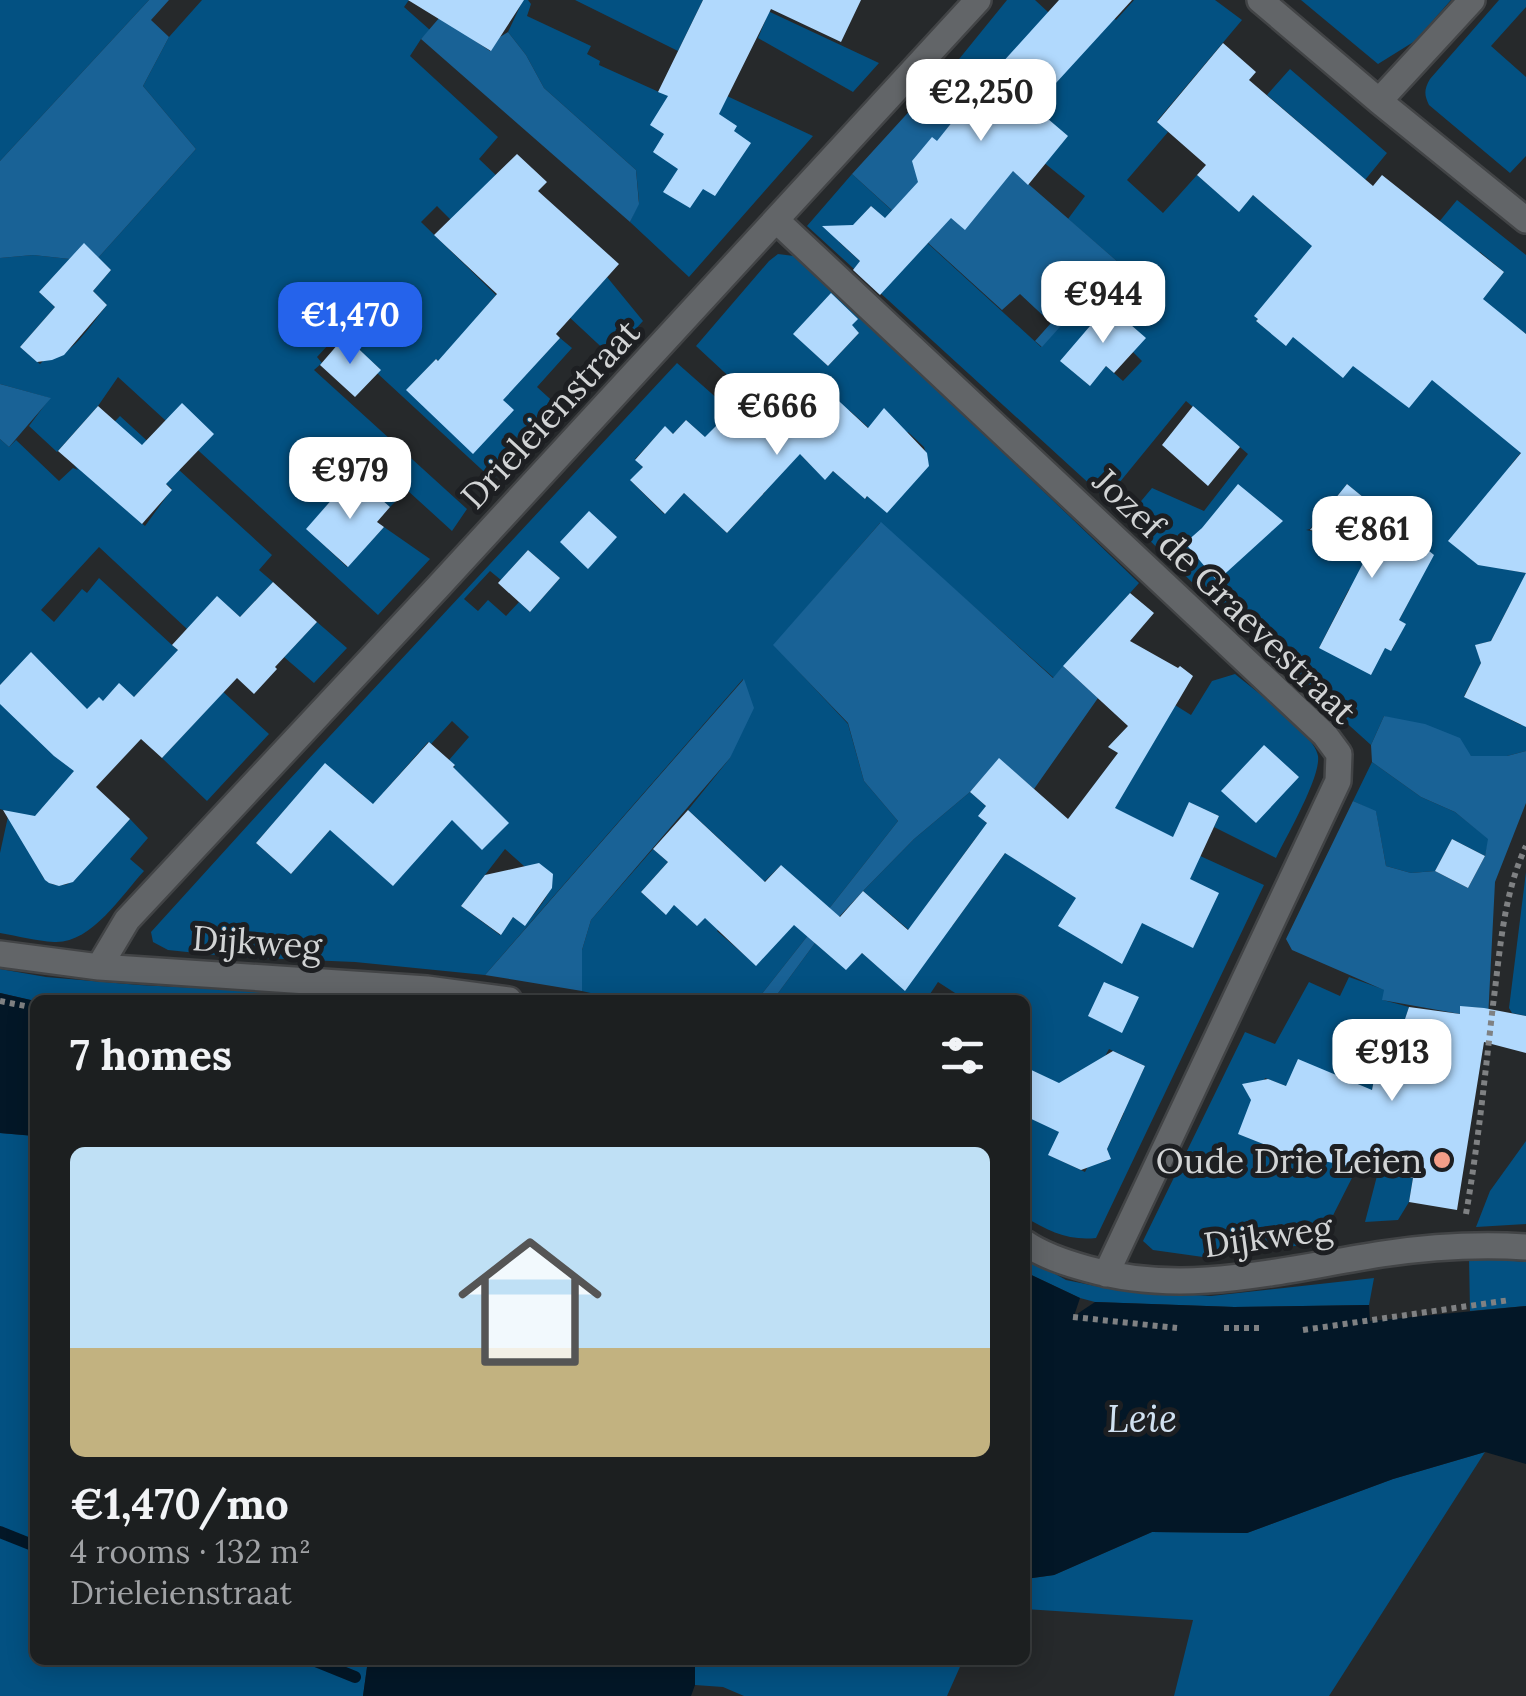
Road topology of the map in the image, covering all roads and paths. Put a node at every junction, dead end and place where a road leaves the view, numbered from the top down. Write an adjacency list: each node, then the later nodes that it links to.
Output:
1 (978, 0): 5 (street, Drieleienstraat)
2 (1260, 0): 4 (street)
3 (1472, 0): 4 (street)
4 (1380, 101): 6 (street)
5 (776, 220): 9 (street, Drieleienstraat); 16 (street, Jozef de Graevestraat)
6 (1526, 220)
7 (1526, 846): 14 (path)
8 (0, 954): 9 (street, Dijkweg)
9 (99, 967): 10 (street, Dijkweg)
10 (472, 995)
11 (0, 1001): 12 (path)
12 (30, 1007)
13 (1030, 1246): 16 (street, Dijkweg)
14 (1461, 1246): 15 (street, Dijkweg); 16 (street, Dijkweg)
15 (1526, 1246)
16 (1106, 1274)
17 (1510, 1300): 22 (path)
18 (1073, 1318): 19 (path)
19 (1177, 1328)
20 (1224, 1328): 21 (path)
21 (1259, 1328)
22 (1303, 1330)

